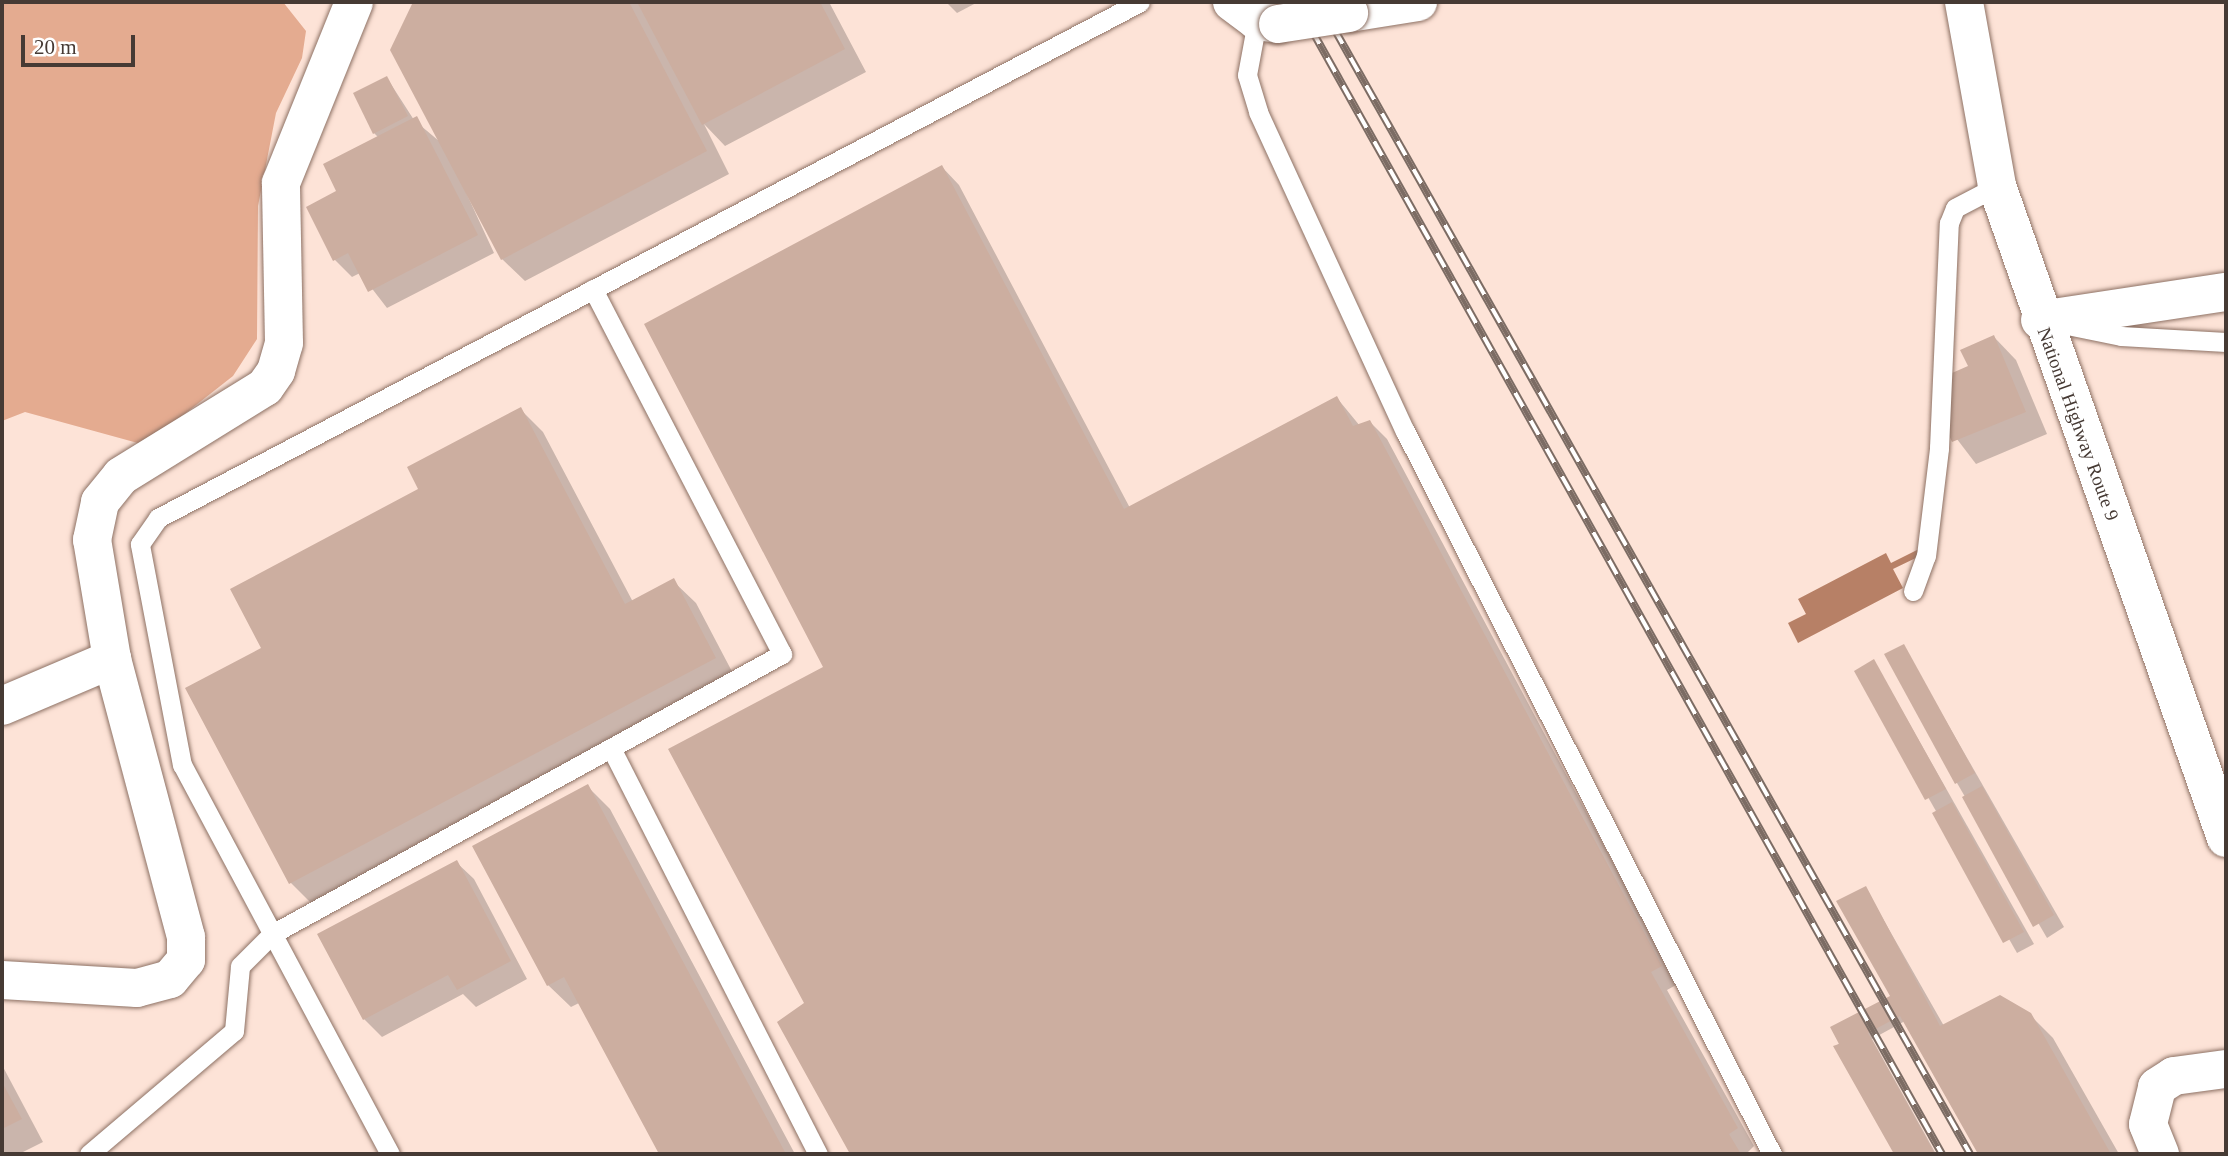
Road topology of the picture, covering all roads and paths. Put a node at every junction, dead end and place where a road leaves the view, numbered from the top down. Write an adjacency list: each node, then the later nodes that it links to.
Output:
1 (354, 2): 12 (main road)
2 (1140, 2): 7 (lane)
3 (1418, 2): 5 (main road, bridge)
4 (1964, 2): 6 (main road, National Highway Route 9)
5 (1255, 16): 22 (lane)
6 (1997, 186): 9 (main road, National Highway Route 9); 11 (lane)
7 (593, 289): 14 (lane); 16 (lane)
8 (2226, 292): 9 (main road)
9 (2040, 320): 10 (lane); 15 (main road, National Highway Route 9)
10 (2226, 342)
11 (1913, 591)
12 (112, 659): 13 (main road); 17 (main road)
13 (2, 706)
14 (611, 748): 16 (lane); 21 (lane)
15 (2226, 838)
16 (272, 934): 19 (lane); 20 (lane)
17 (2, 980)
18 (2226, 1069): 23 (main road)
19 (89, 1154)
20 (390, 1154)
21 (818, 1154)
22 (1772, 1154)
23 (2160, 1154)

